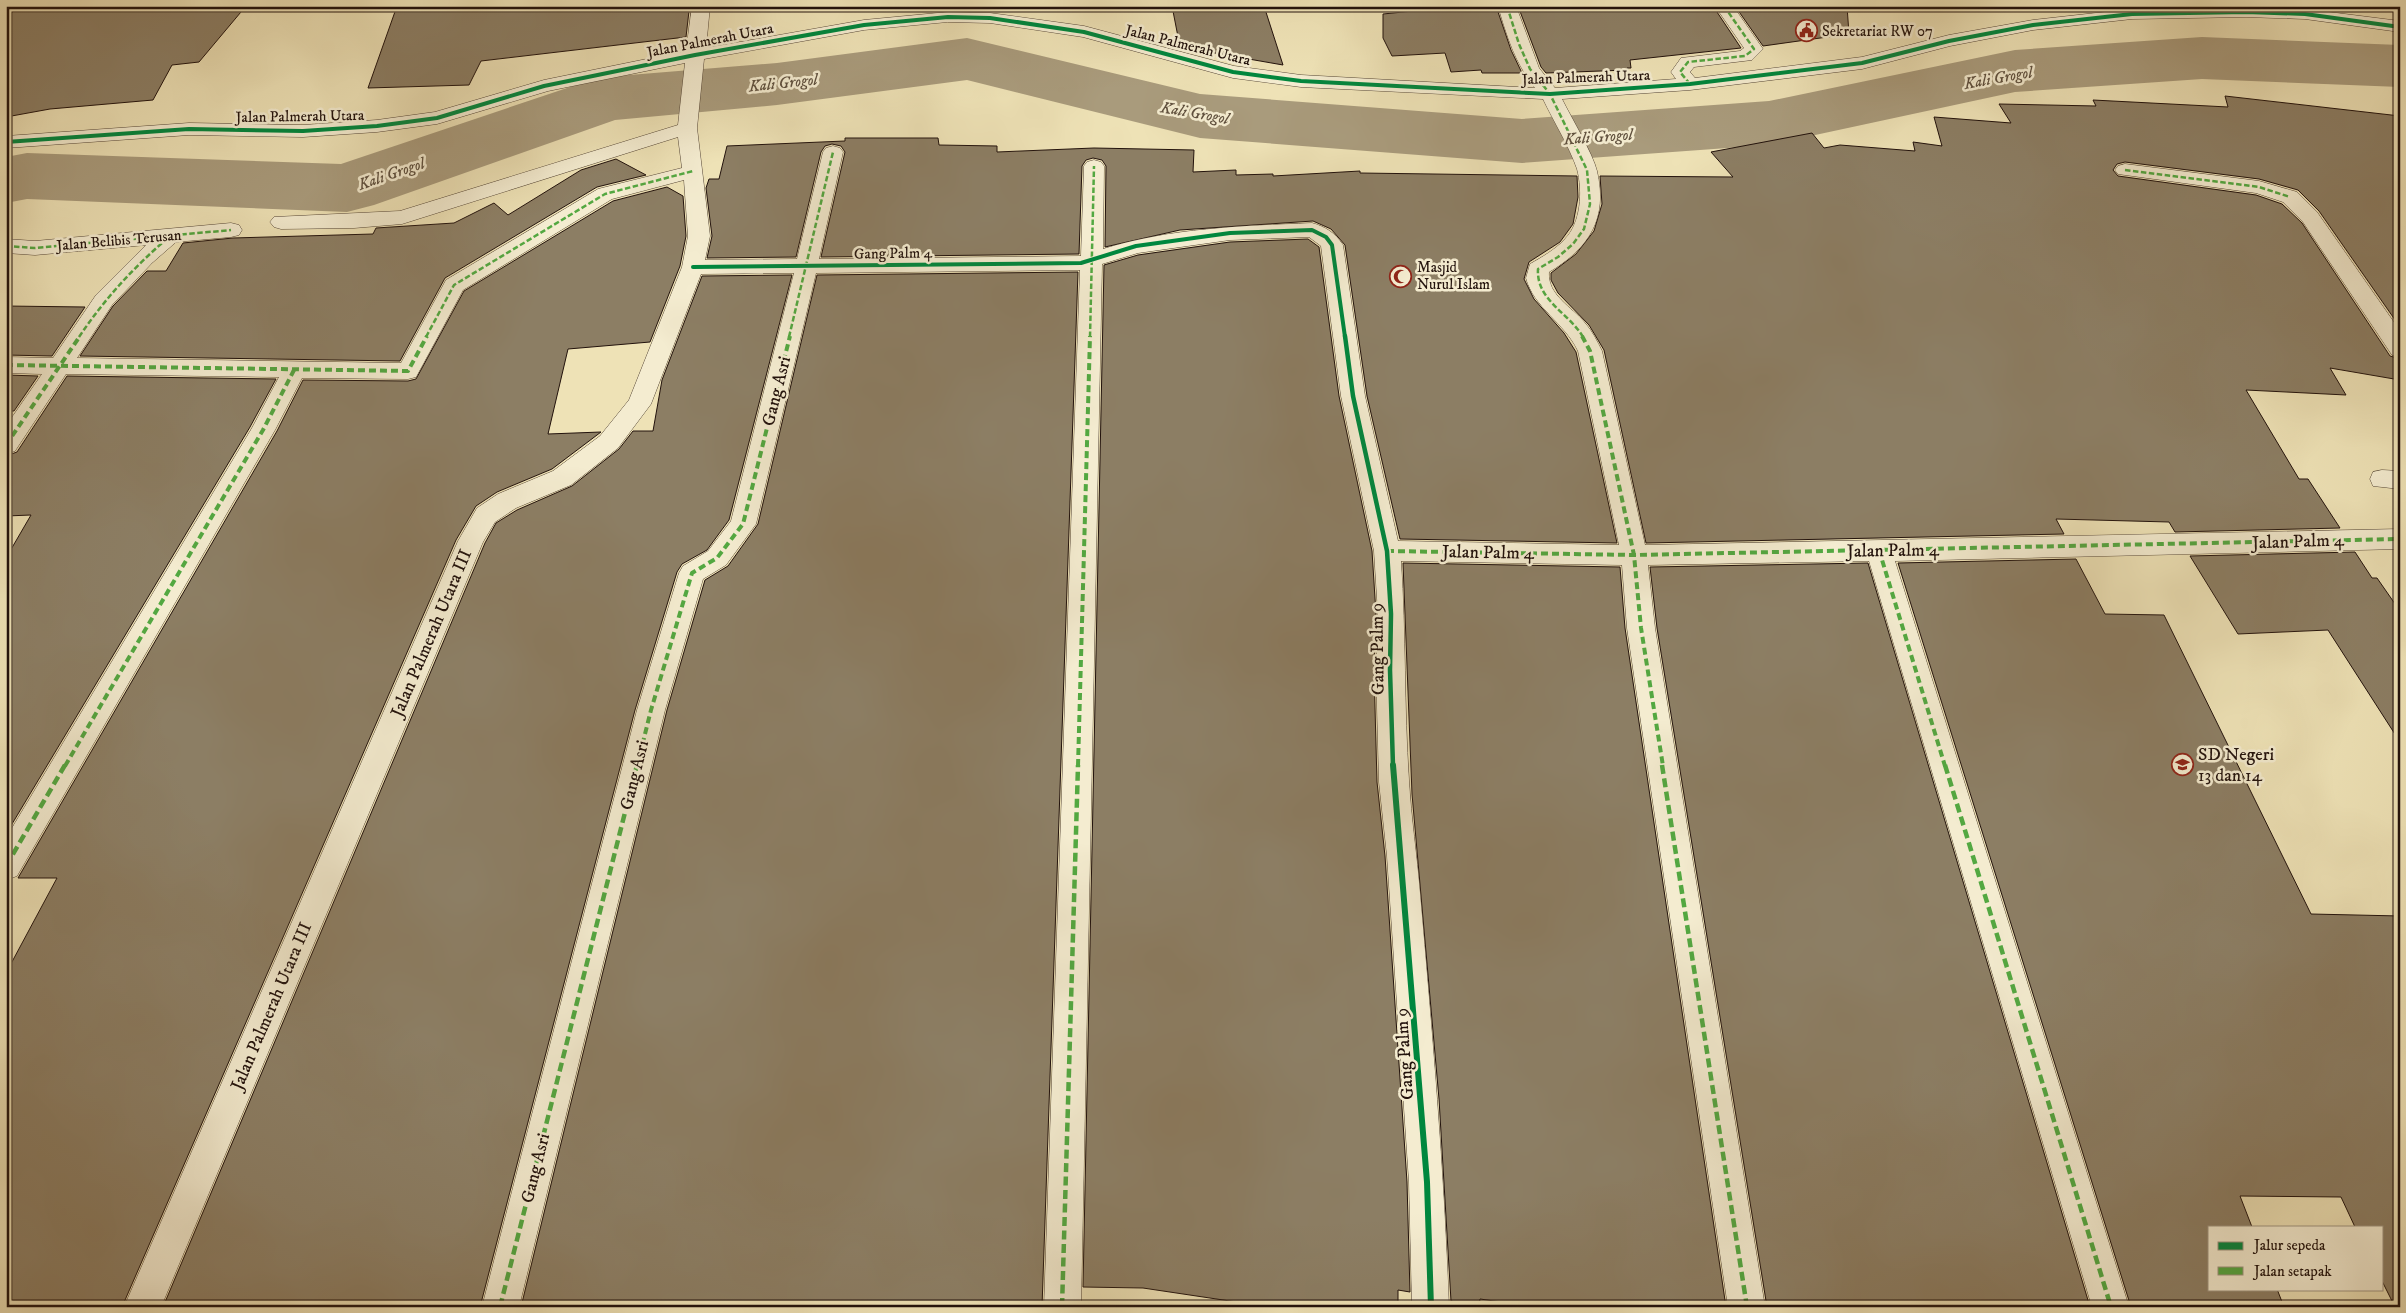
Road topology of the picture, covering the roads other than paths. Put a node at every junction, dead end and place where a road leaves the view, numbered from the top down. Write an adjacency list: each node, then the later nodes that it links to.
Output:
1 (701, 6): 6 (street, Jalan Palmerah Utara III)
2 (1507, 6): 8 (street)
3 (1724, 6): 7 (street)
4 (2309, 10): 5 (street, Jalan Palmerah Utara); 7 (street, Jalan Palmerah Utara)
5 (2400, 27)
6 (694, 64): 8 (street, Jalan Palmerah Utara); 9 (street, Jalan Palmerah Utara III); 10 (street, Jalan Palmerah Utara)
7 (1690, 84): 8 (street, Jalan Palmerah Utara)
8 (1550, 94): 30 (street)
9 (689, 116): 14 (street, Jalan Palmerah Utara III); 15 (street)
10 (6, 142)
11 (833, 152): 20 (street, Gang Asri)
12 (1094, 166): 19 (street)
13 (2125, 170): 22 (street)
14 (693, 171): 21 (street, Jalan Palmerah Utara III); 25 (street)
15 (281, 222)
16 (231, 230): 17 (street, Jalan Belibis Terusan)
17 (170, 236): 18 (street, Jalan Belibis Terusan); 24 (street)
18 (6, 246)
19 (1092, 261): 20 (street, Gang Palm 4); 29 (street, Gang Palm 9); 34 (street)
20 (806, 266): 21 (street, Gang Palm 4); 33 (street, Gang Asri)
21 (693, 267): 32 (street, Jalan Palmerah Utara III)
22 (2400, 348)
23 (6, 365): 24 (street)
24 (58, 365): 25 (street); 26 (street)
25 (294, 370): 31 (street)
26 (6, 445)
27 (2400, 539): 28 (street, Jalan Palm 4)
28 (1879, 550): 30 (street, Jalan Palm 4); 37 (street)
29 (1387, 551): 30 (street, Jalan Palm 4); 35 (street, Gang Palm 9)
30 (1634, 555): 36 (street)
31 (6, 866)
32 (142, 1307)
33 (500, 1307)
34 (1062, 1307)
35 (1431, 1307)
36 (1747, 1307)
37 (2111, 1307)

